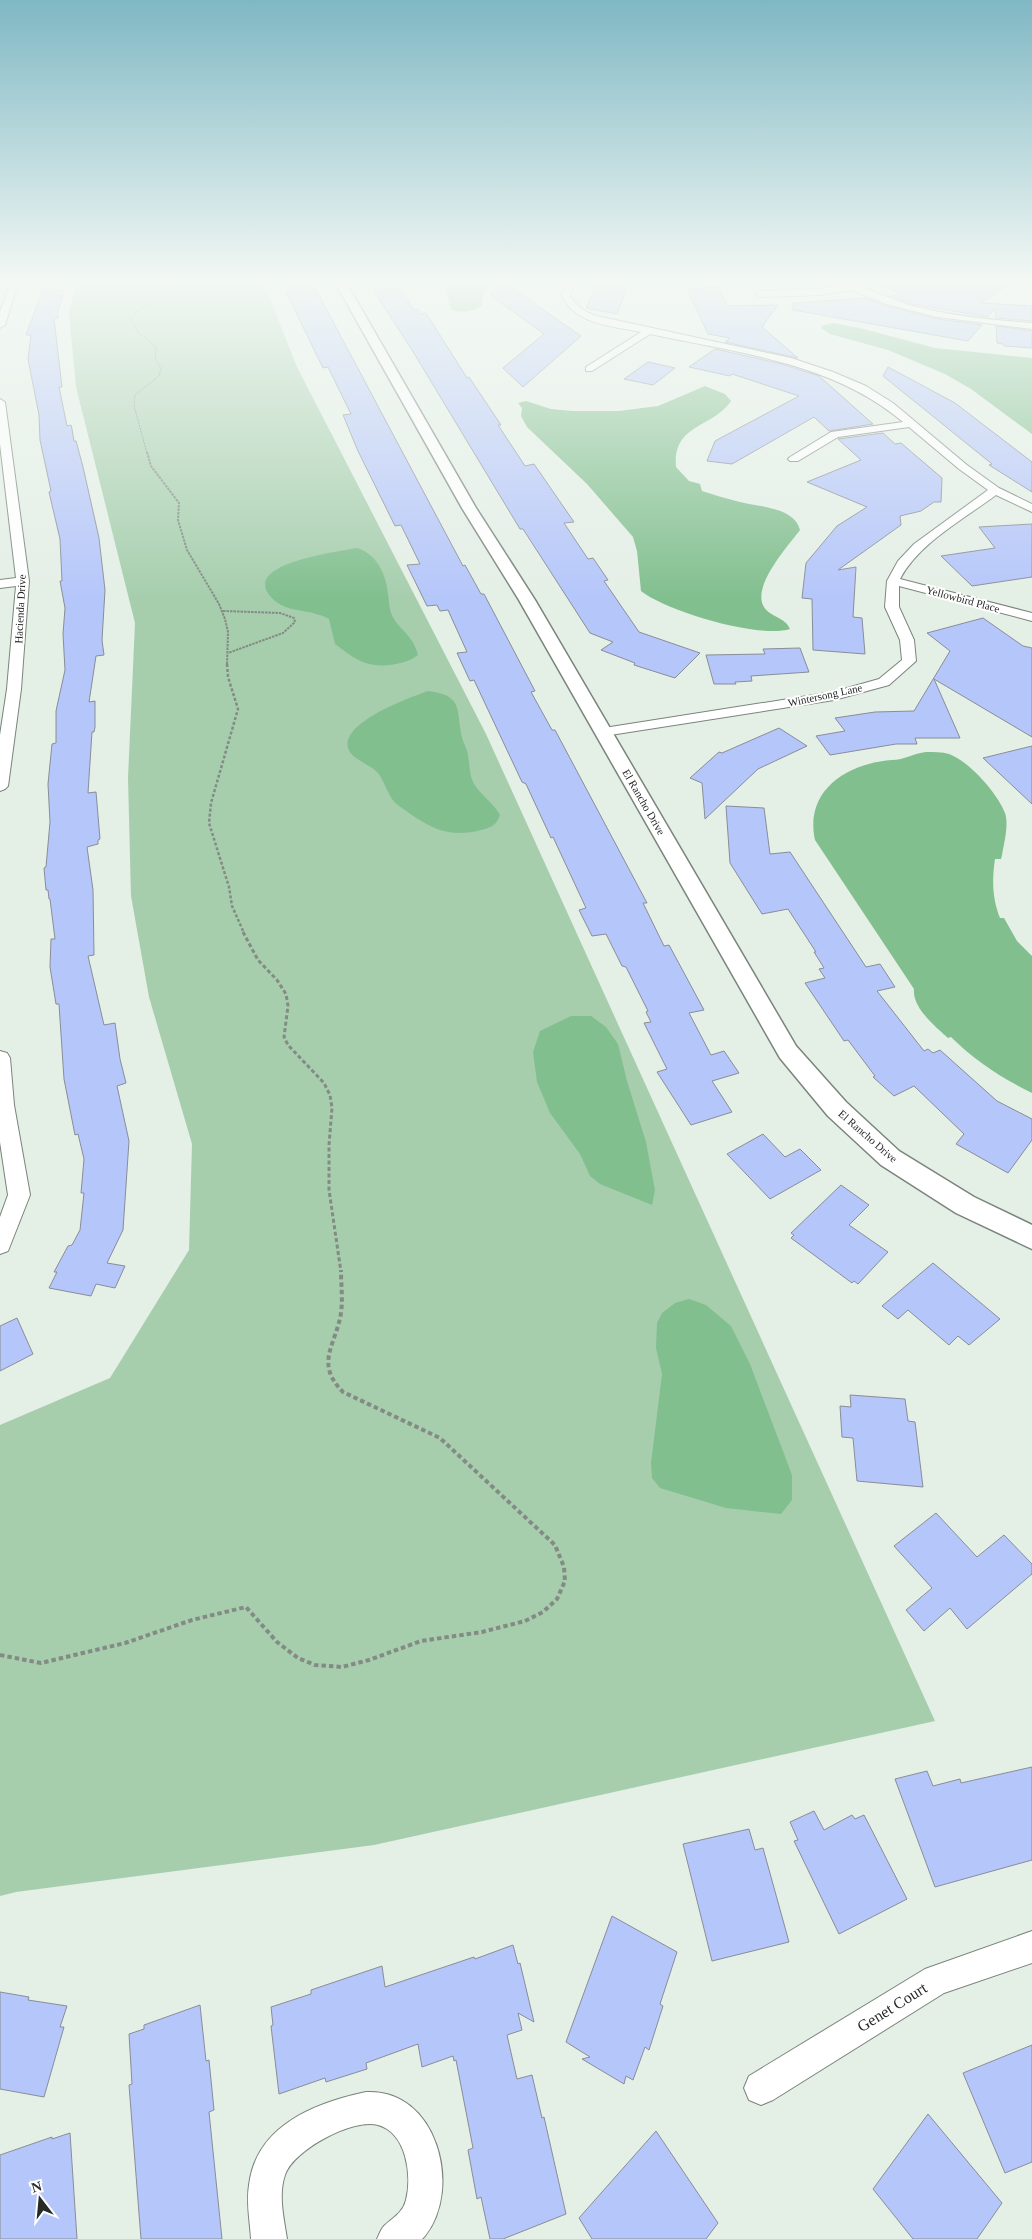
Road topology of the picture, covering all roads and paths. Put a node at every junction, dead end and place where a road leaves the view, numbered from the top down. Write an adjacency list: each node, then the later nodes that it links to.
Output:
1 (143, 388): 12 (path)
2 (401, 388): 16 (street, El Rancho Drive)
3 (863, 388): 5 (street)
4 (0, 402): 9 (street, Hacienda Drive)
5 (911, 424): 6 (street); 7 (street)
6 (794, 459)
7 (995, 490): 8 (street); 10 (street, Wintersong Lane)
8 (1032, 508)
9 (23, 581): 11 (street); 15 (street, Hacienda Drive)
10 (893, 581): 13 (street, Yellowbird Place); 16 (street, Wintersong Lane)
11 (0, 584)
12 (223, 611): 14 (path); 14 (path)
13 (1032, 617)
14 (228, 653): 21 (path)
15 (7, 690): 17 (street, Hacienda Drive)
16 (604, 732): 19 (street, El Rancho Drive)
17 (0, 786)
18 (0, 1058): 20 (street)
19 (1032, 1238)
20 (0, 1245)
21 (0, 1655)
22 (1032, 1947): 23 (street, Genet Court)
23 (762, 2088)
24 (269, 2239): 25 (street)
25 (395, 2239)

